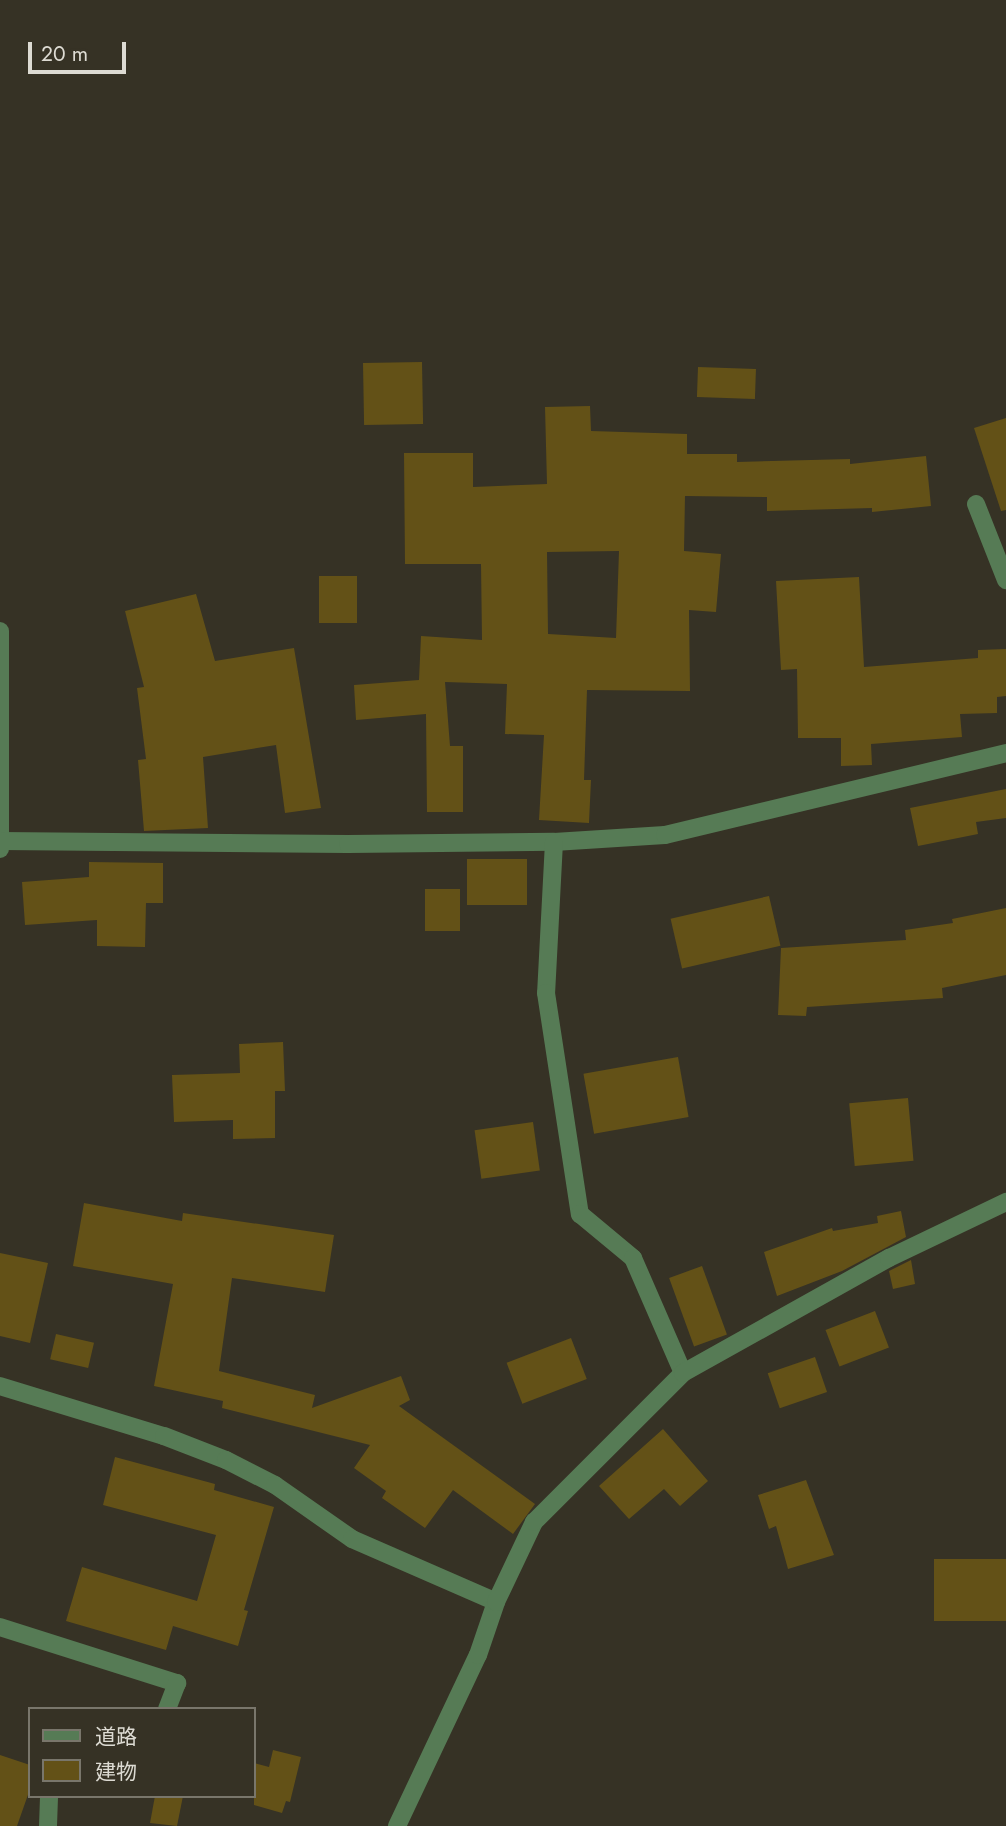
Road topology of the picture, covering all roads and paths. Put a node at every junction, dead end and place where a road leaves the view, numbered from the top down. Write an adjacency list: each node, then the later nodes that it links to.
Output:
1 (976, 504): 2 (street)
2 (1006, 580)
3 (0, 631): 5 (street)
4 (1006, 753): 6 (street)
5 (0, 841): 6 (street); 7 (street)
6 (554, 842): 9 (street)
7 (0, 849)
8 (1006, 1202): 9 (street)
9 (683, 1373): 11 (street)
10 (0, 1386): 11 (street)
11 (496, 1602): 16 (street)
12 (0, 1627): 13 (street)
13 (168, 1707)
14 (49, 1798): 15 (street)
15 (48, 1826)
16 (397, 1826)

